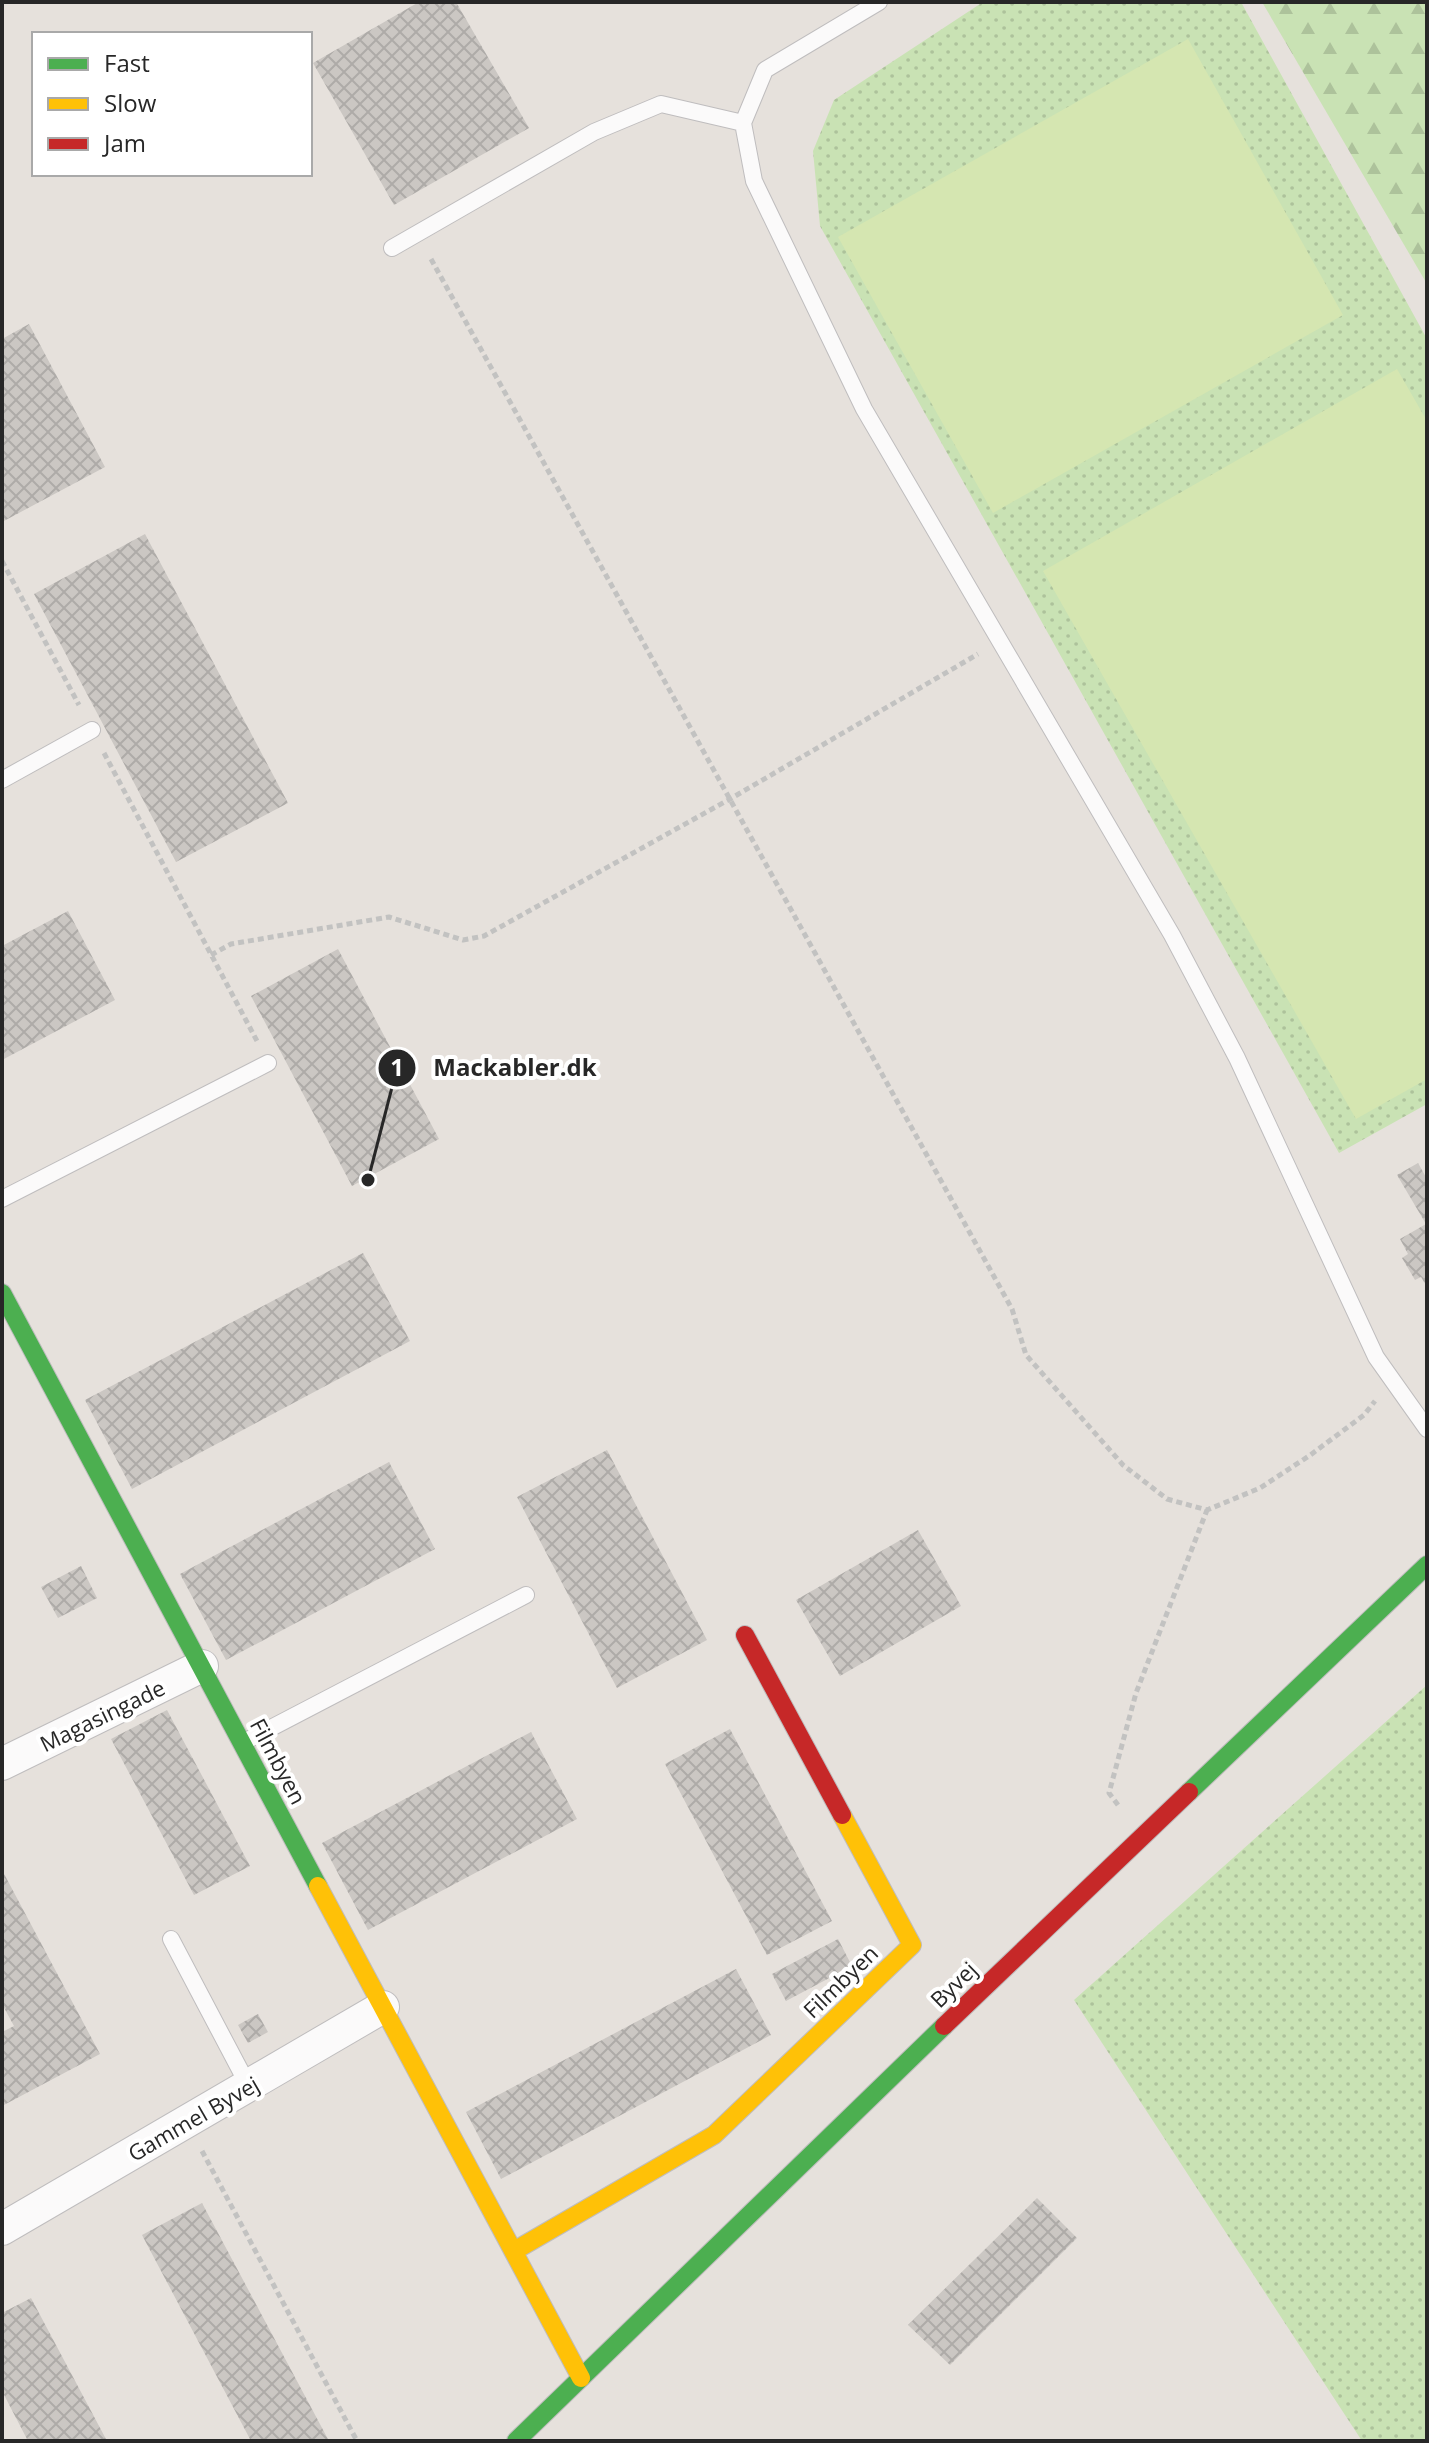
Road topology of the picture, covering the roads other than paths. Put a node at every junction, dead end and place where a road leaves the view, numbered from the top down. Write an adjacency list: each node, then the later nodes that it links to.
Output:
1 (879, 2): 2 (lane)
2 (743, 123): 3 (lane); 9 (lane)
3 (392, 248)
4 (92, 730): 5 (lane)
5 (2, 780)
6 (268, 1063): 7 (lane)
7 (2, 1199)
8 (2, 1293): 13 (street, Filmbyen)
9 (1427, 1429)
10 (1427, 1565): 21 (street, Byvej)
11 (526, 1595): 14 (lane)
12 (745, 1635): 20 (street, Filmbyen)
13 (202, 1666): 14 (street, Filmbyen); 15 (street, Magasingade)
14 (242, 1743): 17 (street, Filmbyen)
15 (2, 1764)
16 (171, 1939): 18 (lane)
17 (383, 2007): 18 (street, Gammel Byvej); 20 (street, Filmbyen)
18 (248, 2085): 19 (street, Gammel Byvej)
19 (2, 2229)
20 (514, 2251): 21 (street, Filmbyen)
21 (581, 2378): 22 (street, Byvej)
22 (516, 2441)

